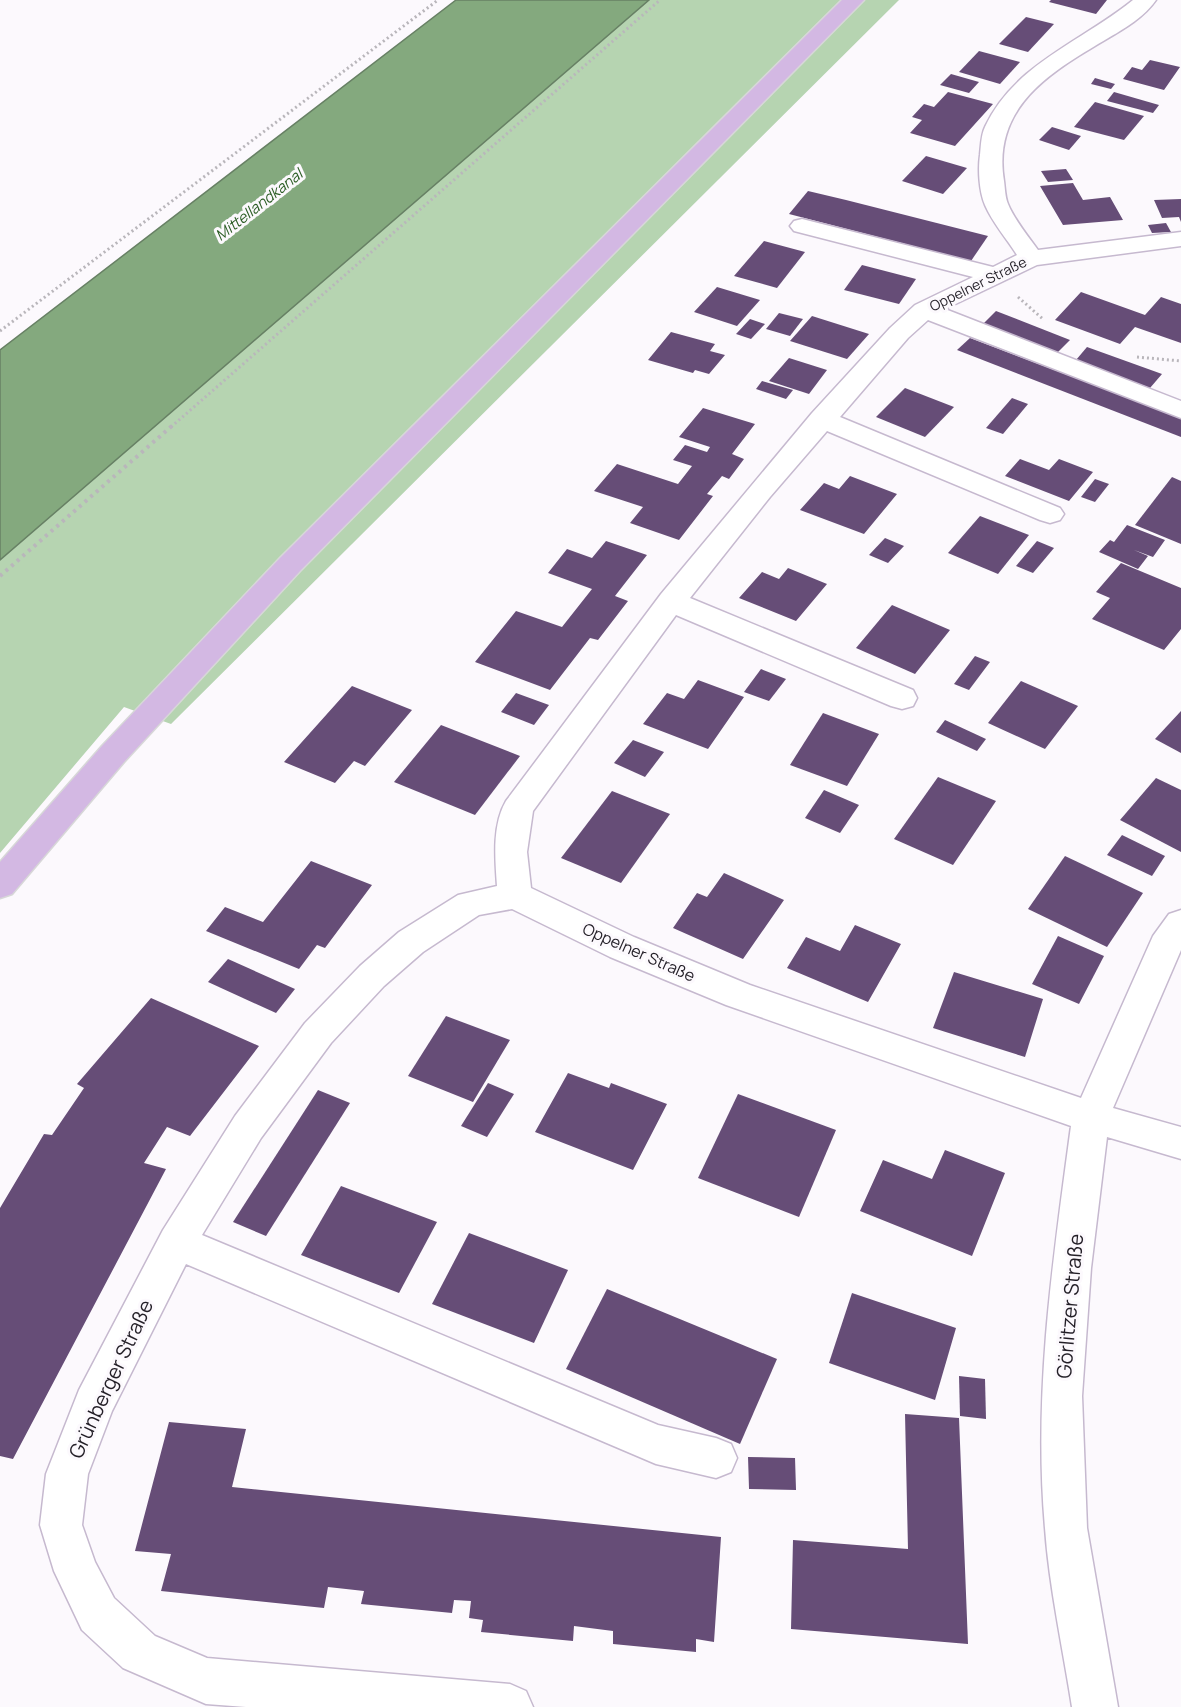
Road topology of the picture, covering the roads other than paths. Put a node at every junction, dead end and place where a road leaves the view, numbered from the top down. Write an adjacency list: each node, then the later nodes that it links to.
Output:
1 (854, 0): 13 (main road)
2 (1146, 0): 5 (street)
3 (802, 226): 6 (street)
4 (1181, 239): 5 (street, Oppelner Straße)
5 (1031, 258): 6 (street, Oppelner Straße)
6 (996, 275): 7 (street, Oppelner Straße)
7 (924, 310): 8 (street); 9 (street, Oppelner Straße)
8 (1181, 410)
9 (821, 419): 10 (street); 11 (street, Oppelner Straße)
10 (1050, 514)
11 (671, 601): 12 (street); 14 (street, Oppelner Straße)
12 (902, 698)
13 (0, 885)
14 (515, 895): 16 (street, Oppelner Straße); 18 (street, Grünberger Straße)
15 (1181, 923): 16 (street, Görlitzer Straße)
16 (1091, 1117): 17 (street, Oppelner Straße); 21 (street, Görlitzer Straße)
17 (1181, 1143)
18 (177, 1242): 19 (street); 20 (street, Grünberger Straße)
19 (716, 1458)
20 (510, 1707)
21 (1095, 1707)

